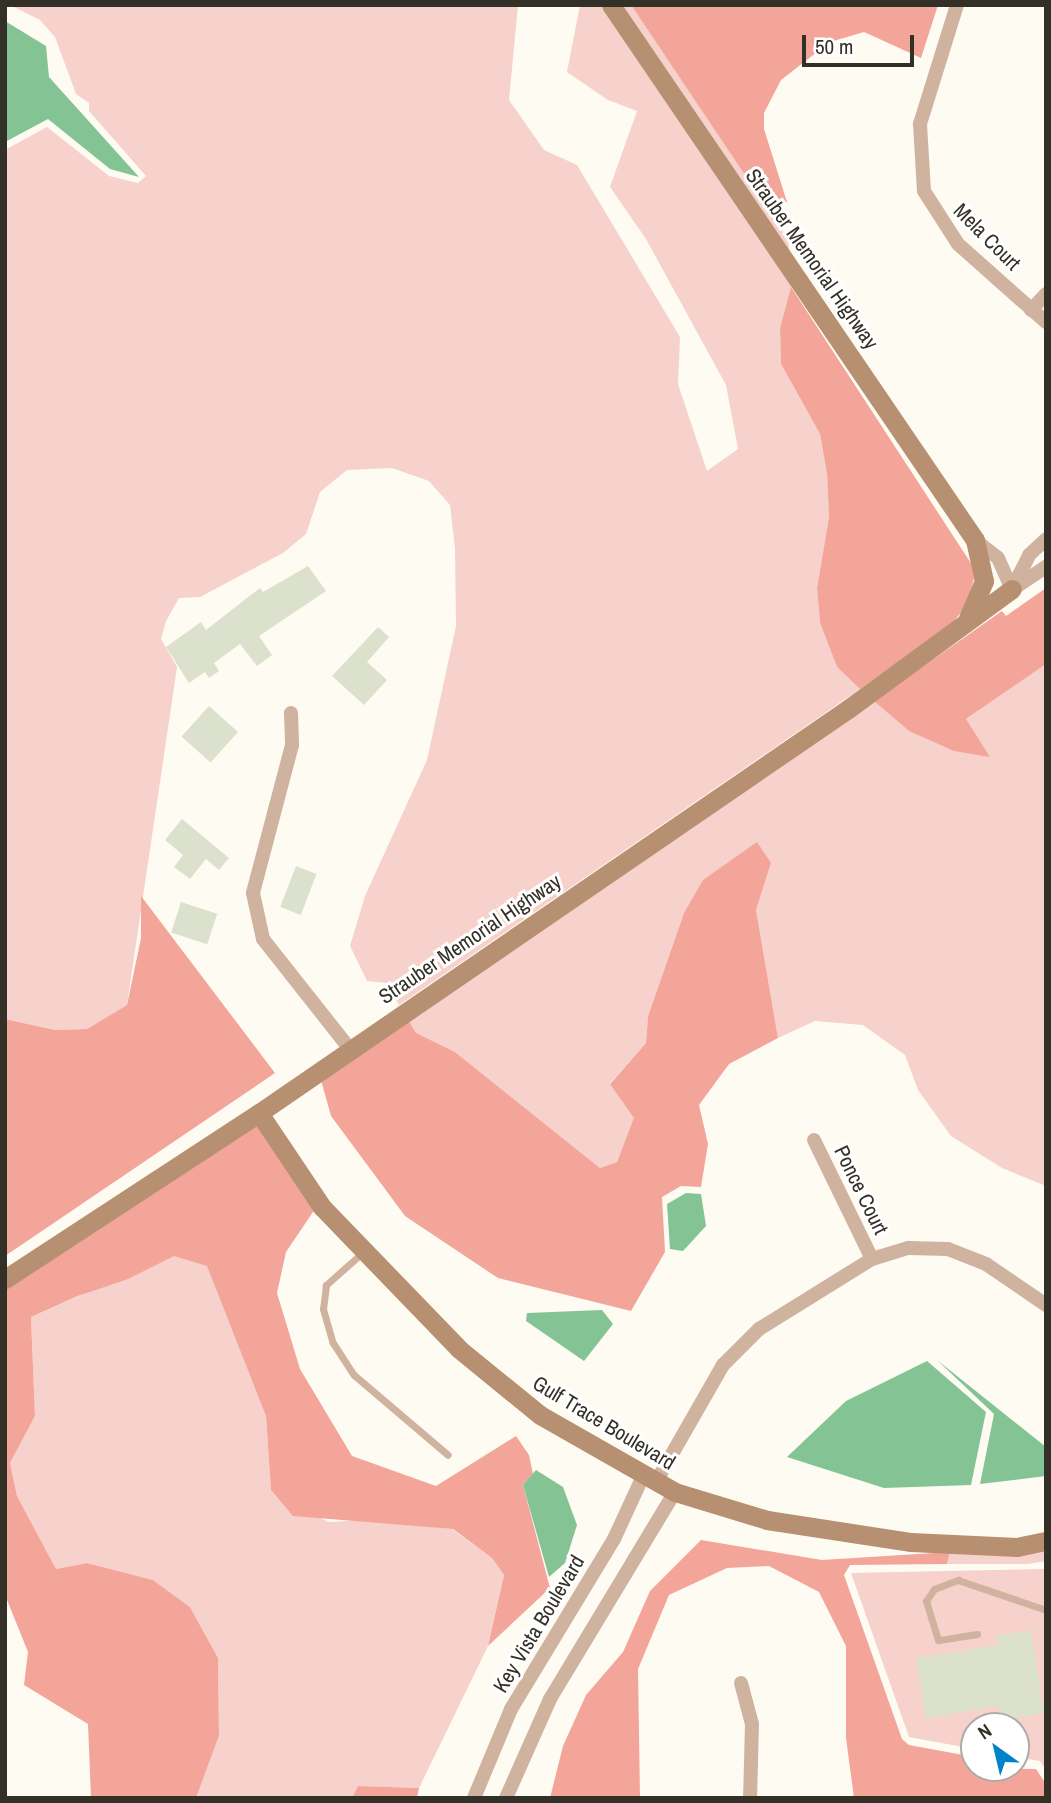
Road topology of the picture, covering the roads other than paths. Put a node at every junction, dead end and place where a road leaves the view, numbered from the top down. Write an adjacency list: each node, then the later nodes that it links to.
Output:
1 (611, 5): 7 (street, Strauber Memorial Highway)
2 (957, 5): 4 (street, Mela Court)
3 (1046, 294): 4 (street)
4 (1031, 310): 5 (street, Mela Court)
5 (1046, 322)
6 (1046, 539): 8 (street)
7 (975, 540): 9 (street, Strauber Memorial Highway); 12 (street, Strauber Memorial Highway)
8 (1029, 555): 9 (street); 11 (street)
9 (998, 558): 11 (street, Strauber Memorial Highway)
10 (1046, 567): 11 (street)
11 (1012, 589): 12 (street, Strauber Memorial Highway)
12 (956, 632): 14 (street, Strauber Memorial Highway)
13 (291, 713): 14 (street)
14 (350, 1049): 15 (street, Strauber Memorial Highway)
15 (259, 1113): 17 (street, Gulf Trace Boulevard); 19 (street, Strauber Memorial Highway)
16 (814, 1140): 18 (street, Ponce Court)
17 (363, 1252): 21 (lane); 22 (street, Gulf Trace Boulevard)
18 (872, 1259): 20 (street, Key Vista Boulevard); 22 (street, Key Vista Boulevard)
19 (5, 1279)
20 (1046, 1305)
21 (448, 1455)
22 (650, 1478): 23 (street, Gulf Trace Boulevard); 28 (street, Key Vista Boulevard)
23 (675, 1492): 24 (street, Gulf Trace Boulevard); 29 (street)
24 (1046, 1541)
25 (1046, 1610): 26 (lane)
26 (977, 1634)
27 (741, 1683): 30 (street)
28 (474, 1798)
29 (506, 1798)
30 (750, 1798)

